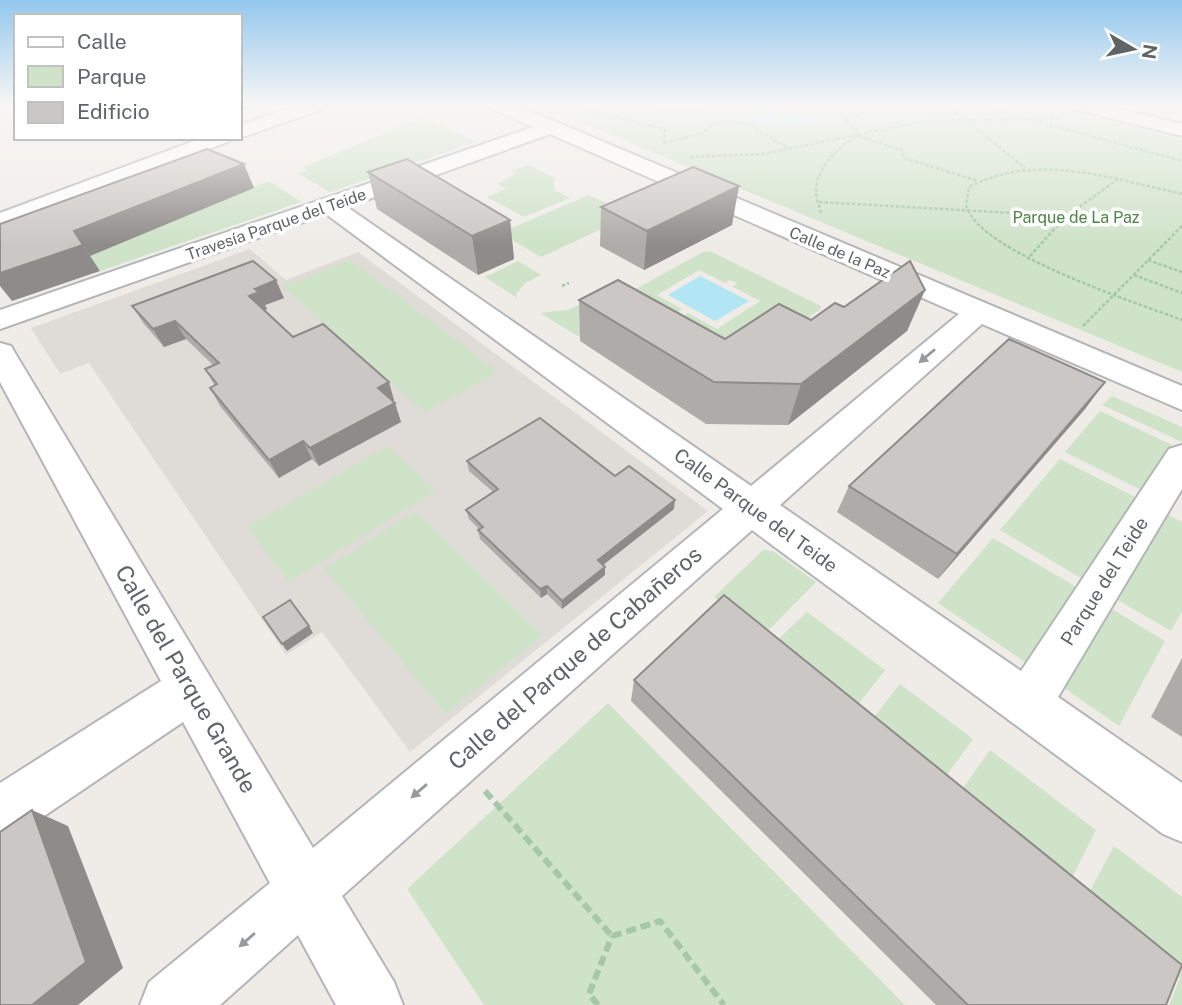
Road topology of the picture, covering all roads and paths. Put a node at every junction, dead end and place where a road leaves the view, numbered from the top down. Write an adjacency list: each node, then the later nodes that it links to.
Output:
1 (184, 152): 20 (street)
2 (482, 152): 16 (street, Travesía Parque del Teide)
3 (609, 152): 30 (street, Calle de la Paz)
4 (765, 152): 9 (path)
5 (835, 152): 15 (path)
6 (902, 152): 13 (path)
7 (1004, 152): 11 (path)
8 (1149, 152): 10 (path)
9 (681, 157)
10 (1182, 161)
11 (1025, 169): 12 (path); 13 (path)
12 (1118, 179): 14 (path); 19 (path)
13 (978, 181): 17 (path)
14 (1182, 194)
15 (819, 202): 17 (path); 18 (path)
16 (330, 206): 31 (street, Travesía Parque del Teide); 37 (street, Calle Parque del Teide)
17 (966, 210): 19 (path); 22 (path)
18 (822, 215)
19 (1067, 215): 22 (path)
20 (0, 221)
21 (1182, 226): 23 (path)
22 (1030, 256): 28 (path)
23 (1149, 260): 24 (path); 25 (path)
24 (1182, 272)
25 (1134, 275): 28 (path); 29 (path)
26 (569, 283): 27 (path)
27 (562, 286)
28 (1116, 293): 32 (path); 33 (path)
29 (1182, 293)
30 (979, 312): 35 (street, Calle de la Paz); 37 (street, Calle del Parque de Cabañeros, one-way to 37)
31 (0, 320)
32 (1182, 320)
33 (1074, 334)
34 (6, 378): 38 (street, Calle del Parque Grande)
35 (1182, 399)
36 (1182, 458): 39 (street, Parque del Teide)
37 (751, 507): 39 (street, Calle Parque del Teide); 40 (street, Calle del Parque de Cabañeros)
38 (192, 688): 41 (street); 43 (street, Calle del Parque Grande)
39 (1027, 704): 42 (street, Calle Parque del Teide)
40 (457, 758): 43 (street, Calle del Parque de Cabañeros, one-way to 43); 44 (path)
41 (0, 814)
42 (1182, 815)
43 (306, 888): 45 (street, Calle del Parque de Cabañeros, one-way to 45); 46 (street, Calle del Parque Grande)
44 (612, 936): 47 (path); 48 (path)
45 (172, 1005)
46 (371, 1005)
47 (598, 1005)
48 (724, 1005)

